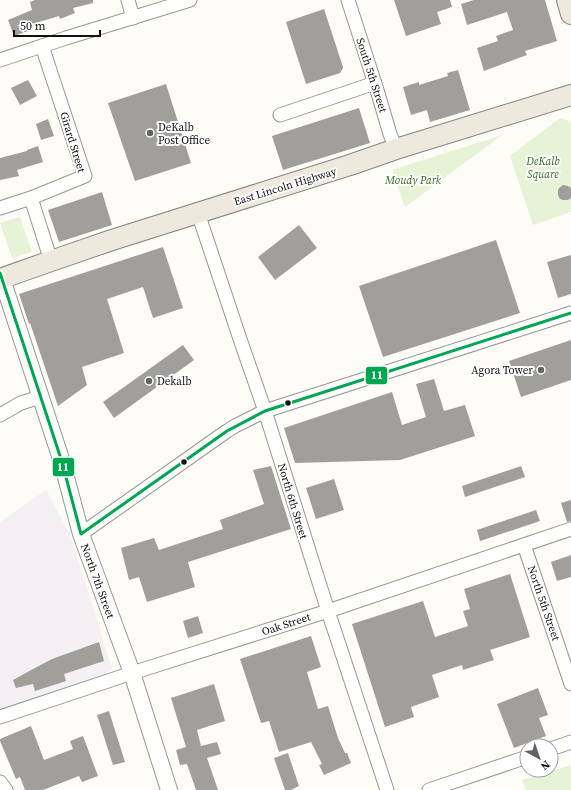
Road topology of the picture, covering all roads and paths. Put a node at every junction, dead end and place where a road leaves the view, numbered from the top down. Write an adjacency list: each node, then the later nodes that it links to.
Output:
1 (128, 0): 6 (street)
2 (190, 0): 6 (street)
3 (348, 0): 9 (street, South 5th Street)
4 (566, 0): 5 (main road)
5 (571, 14)
6 (134, 18): 7 (street)
7 (42, 46): 8 (street); 13 (street, Girard Street)
8 (0, 60)
9 (375, 83): 11 (street); 12 (street, South 5th Street)
10 (571, 95): 12 (main road, East Lincoln Highway)
11 (280, 115)
12 (396, 149): 15 (main road, East Lincoln Highway)
13 (31, 198): 14 (street, Girard Street); 16 (street)
14 (0, 208)
15 (198, 213): 16 (main road, East Lincoln Highway); 20 (street, North 6th Street)
16 (51, 261): 17 (main road, East Lincoln Highway)
17 (1, 277): 19 (street, North 7th Street)
18 (571, 313): 20 (street)
19 (40, 397): 21 (street); 23 (street, North 7th Street)
20 (265, 411): 23 (street); 25 (street, North 6th Street)
21 (0, 415)
22 (571, 529): 24 (street, Oak Street)
23 (82, 534): 26 (street, North 7th Street)
24 (524, 545): 25 (street, Oak Street); 27 (street, North 5th Street)
25 (328, 611): 26 (street, Oak Street); 35 (street, North 6th Street)
26 (132, 673): 28 (street, Oak Street); 34 (street, North 7th Street)
27 (571, 684)
28 (0, 717)
29 (571, 742): 30 (street)
30 (559, 746)
31 (519, 760): 36 (street)
32 (0, 782): 33 (street)
33 (6, 790)
34 (169, 790)
35 (387, 790)
36 (429, 790)

